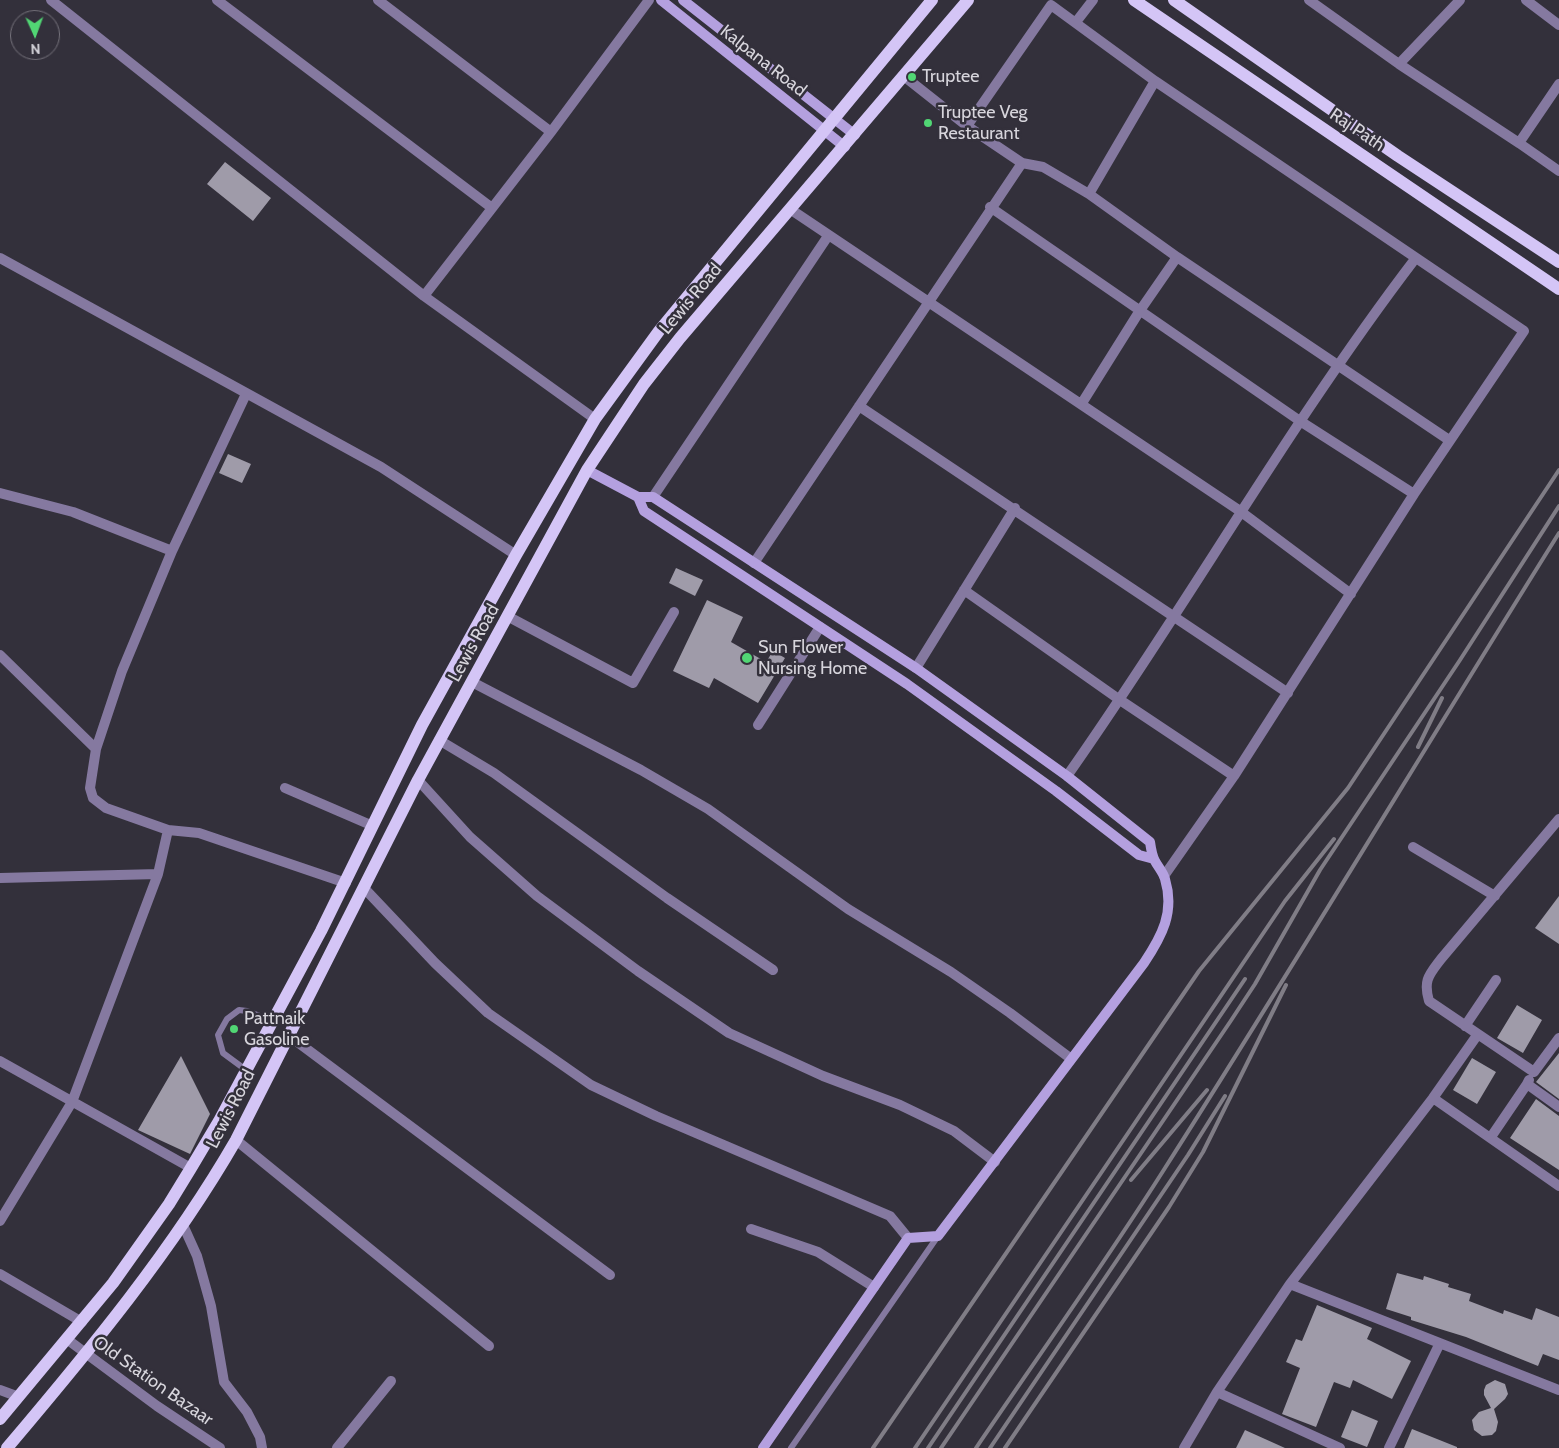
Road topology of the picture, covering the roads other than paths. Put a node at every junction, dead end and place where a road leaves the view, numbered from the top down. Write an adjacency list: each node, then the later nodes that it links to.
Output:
1 (51, 0): 40 (street)
2 (217, 0): 32 (street)
3 (378, 0): 24 (street)
4 (649, 0): 24 (street)
5 (661, 0): 23 (street, Kalpana Road)
6 (682, 0): 21 (street, Kalpana Road)
7 (932, 0): 21 (main road, Lewis Road)
8 (968, 0): 18 (main road, Lewis Road)
9 (1093, 0): 15 (street)
10 (1134, 0): 39 (main road, Raj Path)
11 (1174, 0): 38 (main road, Raj Path)
12 (1309, 0): 17 (street)
13 (1460, 0): 17 (street)
14 (1526, 0): 16 (street)
15 (1076, 22): 19 (street); 22 (street)
16 (1559, 25)
17 (1399, 64): 26 (street)
18 (905, 77): 22 (street); 25 (main road, Lewis Road)
19 (1155, 81): 30 (street); 37 (street)
20 (1559, 84): 26 (street)
21 (834, 119): 23 (main road, Lewis Road); 25 (street, Kalpana Road)
22 (967, 126): 28 (street)
23 (825, 130): 27 (street, Kalpana Road); 47 (main road, Lewis Road)
24 (551, 132): 32 (street)
25 (855, 135): 27 (main road, Lewis Road)
26 (1519, 142): 29 (street)
27 (845, 147): 33 (main road, Lewis Road)
28 (1022, 163): 30 (street); 31 (street)
29 (1559, 171)
30 (1089, 194): 35 (street)
31 (990, 207): 41 (street); 42 (street)
32 (492, 208): 40 (street)
33 (790, 209): 34 (street); 50 (main road, Lewis Road)
34 (828, 236): 41 (street); 54 (street)
35 (1177, 257): 42 (street); 43 (street)
36 (0, 258): 44 (street)
37 (1415, 259): 43 (street); 49 (street)
38 (1559, 262)
39 (1559, 289)
40 (424, 296): 47 (street)
41 (929, 304): 45 (street); 46 (street)
42 (1139, 312): 45 (street); 48 (street)
43 (1338, 367): 48 (street); 49 (street)
44 (246, 394): 57 (street); 58 (street)
45 (1082, 403): 56 (street)
46 (859, 406): 55 (street); 59 (street)
47 (595, 419): 58 (main road, Lewis Road)
48 (1300, 422): 52 (street); 56 (street)
49 (1449, 440): 52 (street)
50 (588, 470): 53 (street); 63 (main road, Lewis Road)
51 (0, 493): 57 (street)
52 (1414, 494): 61 (street)
53 (638, 497): 54 (street); 65 (street)
54 (653, 497): 59 (street)
55 (1015, 508): 60 (street); 64 (street)
56 (1240, 511): 61 (street); 64 (street)
57 (172, 551): 73 (street)
58 (516, 555): 79 (main road, Lewis Road)
59 (754, 563): 67 (street)
60 (964, 590): 67 (street); 70 (street)
61 (1351, 594): 69 (street)
62 (674, 612): 63 (street)
63 (509, 617): 68 (main road, Lewis Road)
64 (1175, 618): 69 (street); 70 (street)
65 (820, 627): 71 (street); 82 (street)
66 (0, 654): 73 (street)
67 (916, 668): 74 (street)
68 (472, 682): 72 (main road, Lewis Road); 98 (street)
69 (1288, 693): 75 (street)
70 (1120, 700): 74 (street); 75 (street)
71 (758, 725)
72 (439, 740): 76 (main road, Lewis Road); 91 (street)
73 (96, 749): 80 (street)
74 (1067, 776): 82 (street)
75 (1234, 776): 84 (street)
76 (418, 780): 87 (main road, Lewis Road); 108 (street)
77 (285, 788): 79 (street)
78 (1559, 819): 88 (street)
79 (373, 826): 86 (main road, Lewis Road)
80 (168, 830): 83 (street); 86 (street)
81 (1414, 847): 88 (street)
82 (1154, 859): 84 (street)
83 (158, 874): 85 (street); 104 (street)
84 (1164, 876): 98 (street)
85 (0, 878)
86 (346, 882): 89 (main road, Lewis Road)
87 (364, 888): 90 (main road, Lewis Road); 115 (street)
88 (1495, 896): 94 (street)
89 (321, 931): 90 (main road); 93 (main road, Lewis Road)
90 (338, 938): 96 (main road, Lewis Road)
91 (772, 970)
92 (1496, 980): 94 (street)
93 (272, 1021): 100 (main road, Lewis Road); 100 (lane)
94 (1465, 1026): 95 (street)
95 (1478, 1034): 101 (street); 103 (street)
96 (288, 1035): 107 (main road, Lewis Road); 117 (street)
97 (1559, 1038): 101 (street)
98 (1070, 1058): 108 (street)
99 (0, 1062): 104 (street)
100 (246, 1070): 109 (main road, Lewis Road)
101 (1534, 1072): 102 (street)
102 (1527, 1084): 105 (street); 106 (street)
103 (1433, 1098): 106 (street); 118 (street)
104 (72, 1102): 109 (street); 111 (street)
105 (1559, 1107)
106 (1491, 1137): 110 (street)
107 (236, 1140): 112 (main road, Lewis Road); 123 (street)
108 (995, 1162): 114 (street)
109 (191, 1168): 120 (main road, Lewis Road)
110 (1559, 1186)
111 (0, 1222)
112 (183, 1225): 124 (main road, Lewis Road); 133 (street)
113 (751, 1229): 119 (street)
114 (938, 1236): 115 (street); 136 (lane)
115 (908, 1238): 119 (street)
116 (0, 1274): 120 (street)
117 (610, 1275)
118 (1290, 1284): 122 (street); 128 (street)
119 (874, 1287): 135 (street)
120 (82, 1322): 121 (main road, Lewis Road)
121 (68, 1340): 124 (street, Old Station Bazaar); 129 (main road, Lewis Road)
122 (1439, 1345): 127 (street); 139 (street)
123 (489, 1346)
124 (86, 1354): 131 (main road, Lewis Road); 132 (street, Old Station Bazaar)
125 (391, 1381): 134 (street)
126 (0, 1390): 129 (street)
127 (1559, 1390)
128 (1217, 1392): 137 (street); 138 (street)
129 (19, 1397): 130 (main road, Lewis Road)
130 (0, 1419)
131 (7, 1448)
132 (220, 1448)
133 (262, 1448)
134 (337, 1448)
135 (763, 1448)
136 (791, 1448)
137 (1184, 1448)
138 (1340, 1448)
139 (1389, 1448)

